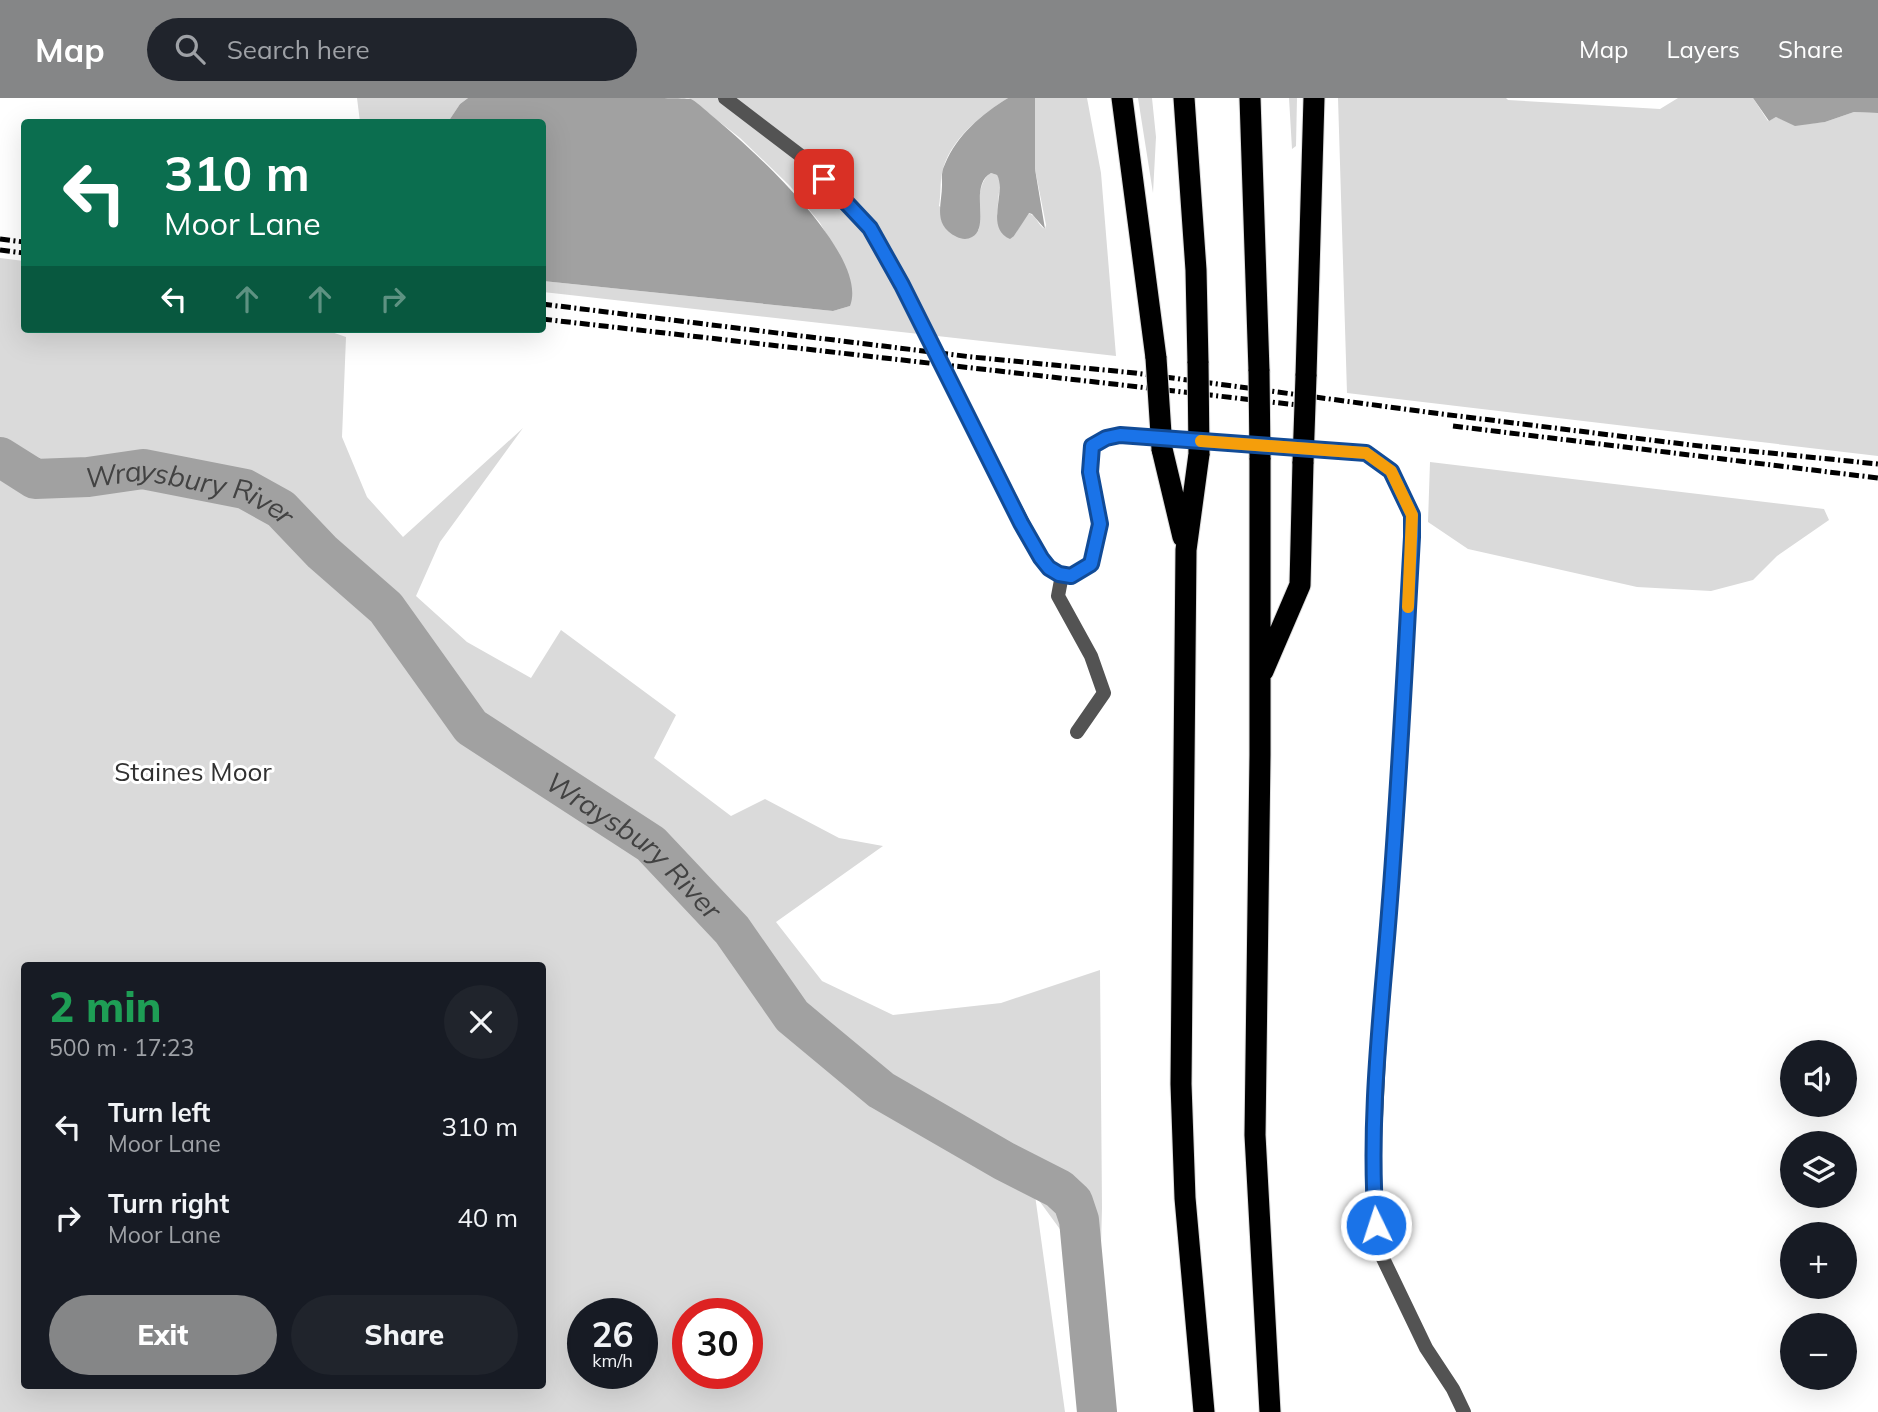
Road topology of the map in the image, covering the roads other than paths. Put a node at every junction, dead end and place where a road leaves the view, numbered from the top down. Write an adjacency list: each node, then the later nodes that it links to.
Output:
1 (724, 98): 7 (street, bridge)
2 (1122, 98): 6 (highway, bridge)
3 (1184, 98): 6 (highway, bridge)
4 (1250, 98): 8 (highway, bridge)
5 (1314, 98): 8 (highway, bridge)
6 (1186, 550): 10 (highway)
7 (1062, 575): 9 (street); 12 (street)
8 (1260, 679): 11 (highway)
9 (1077, 732)
10 (1204, 1412)
11 (1270, 1412)
12 (1464, 1412)

